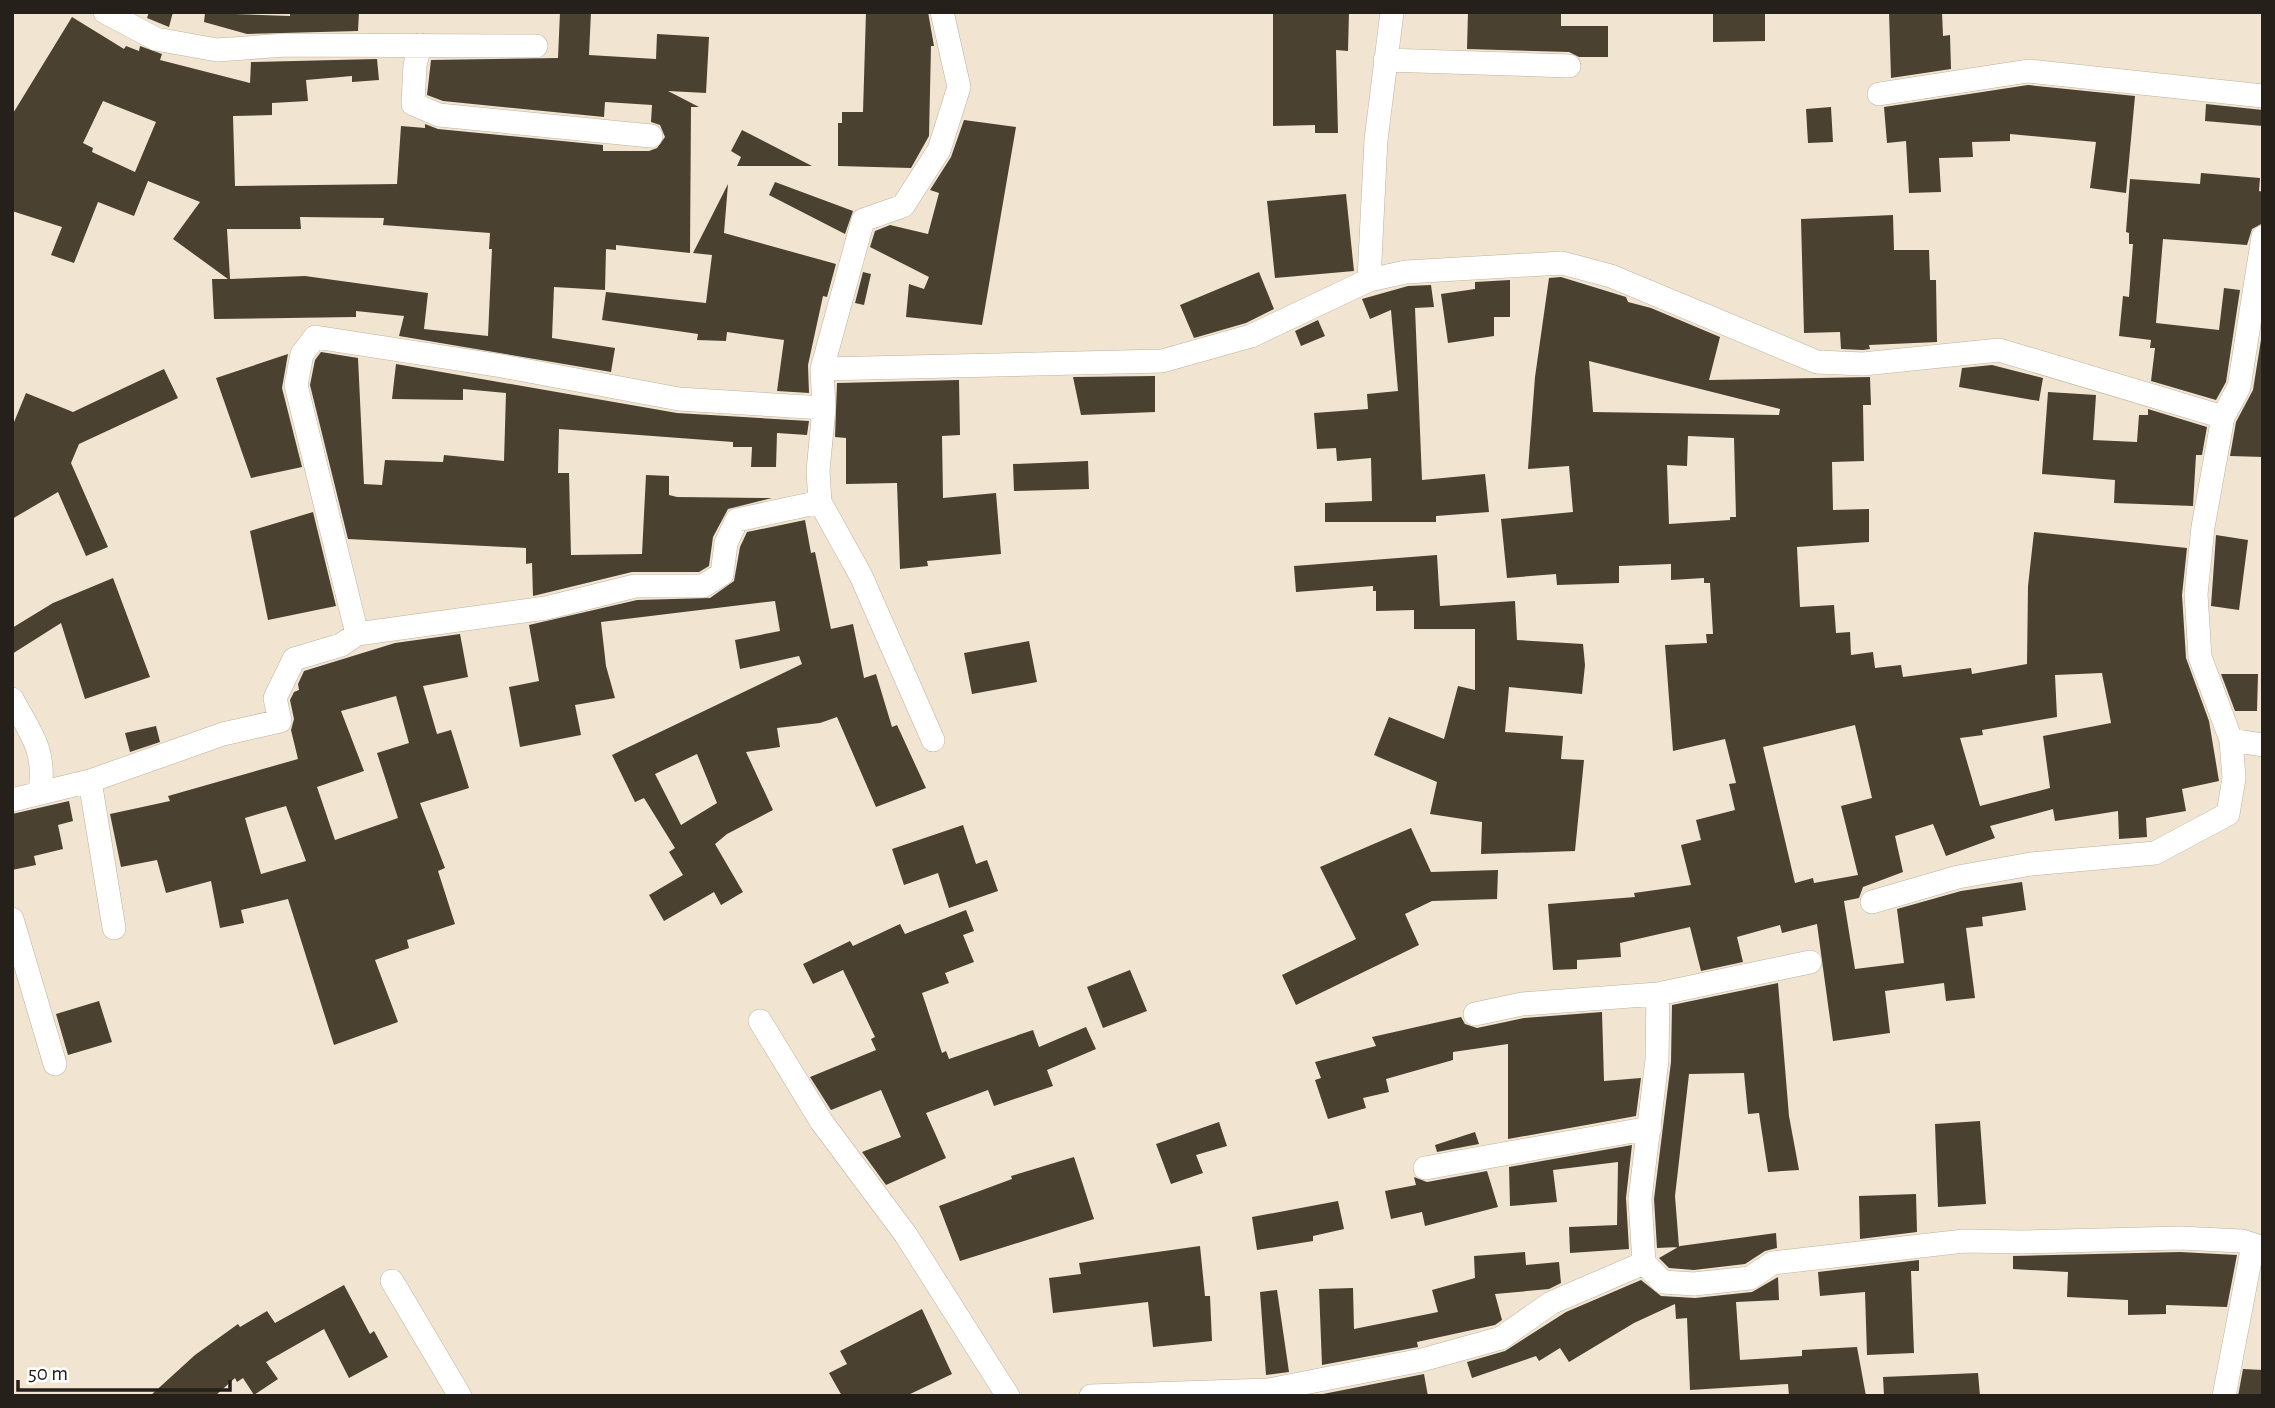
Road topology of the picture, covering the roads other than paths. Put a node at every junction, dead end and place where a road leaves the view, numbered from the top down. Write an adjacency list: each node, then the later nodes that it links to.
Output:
1 (105, 12): 4 (street)
2 (942, 12): 13 (street)
3 (1392, 12): 6 (street)
4 (420, 45): 5 (street); 10 (street)
5 (536, 46)
6 (1385, 60): 7 (street); 12 (street)
7 (1569, 66)
8 (1879, 94): 9 (street)
9 (2263, 96)
10 (651, 136)
11 (2263, 237): 15 (street)
12 (1368, 280): 13 (street); 15 (street)
13 (822, 369): 14 (street)
14 (824, 408): 16 (street); 17 (street)
15 (2223, 417): 20 (street)
16 (820, 502): 17 (street); 19 (street)
17 (357, 634): 22 (street)
18 (12, 699): 23 (street)
19 (933, 740)
20 (2231, 740): 21 (street); 25 (street)
21 (2263, 744)
22 (90, 781): 23 (street); 27 (street)
23 (40, 791): 24 (street)
24 (12, 800)
25 (1872, 902)
26 (12, 919): 32 (street)
27 (114, 928)
28 (1810, 962): 29 (street)
29 (1658, 994): 30 (street); 33 (street)
30 (1475, 1014)
31 (760, 1021): 40 (street)
32 (55, 1063)
33 (1650, 1128): 34 (street); 36 (street)
34 (1426, 1168)
35 (2258, 1246): 36 (street); 42 (street)
36 (1644, 1262): 38 (street)
37 (392, 1281): 39 (street)
38 (1268, 1393): 41 (street)
39 (460, 1396)
40 (1008, 1396)
41 (1091, 1396)
42 (2224, 1396)

